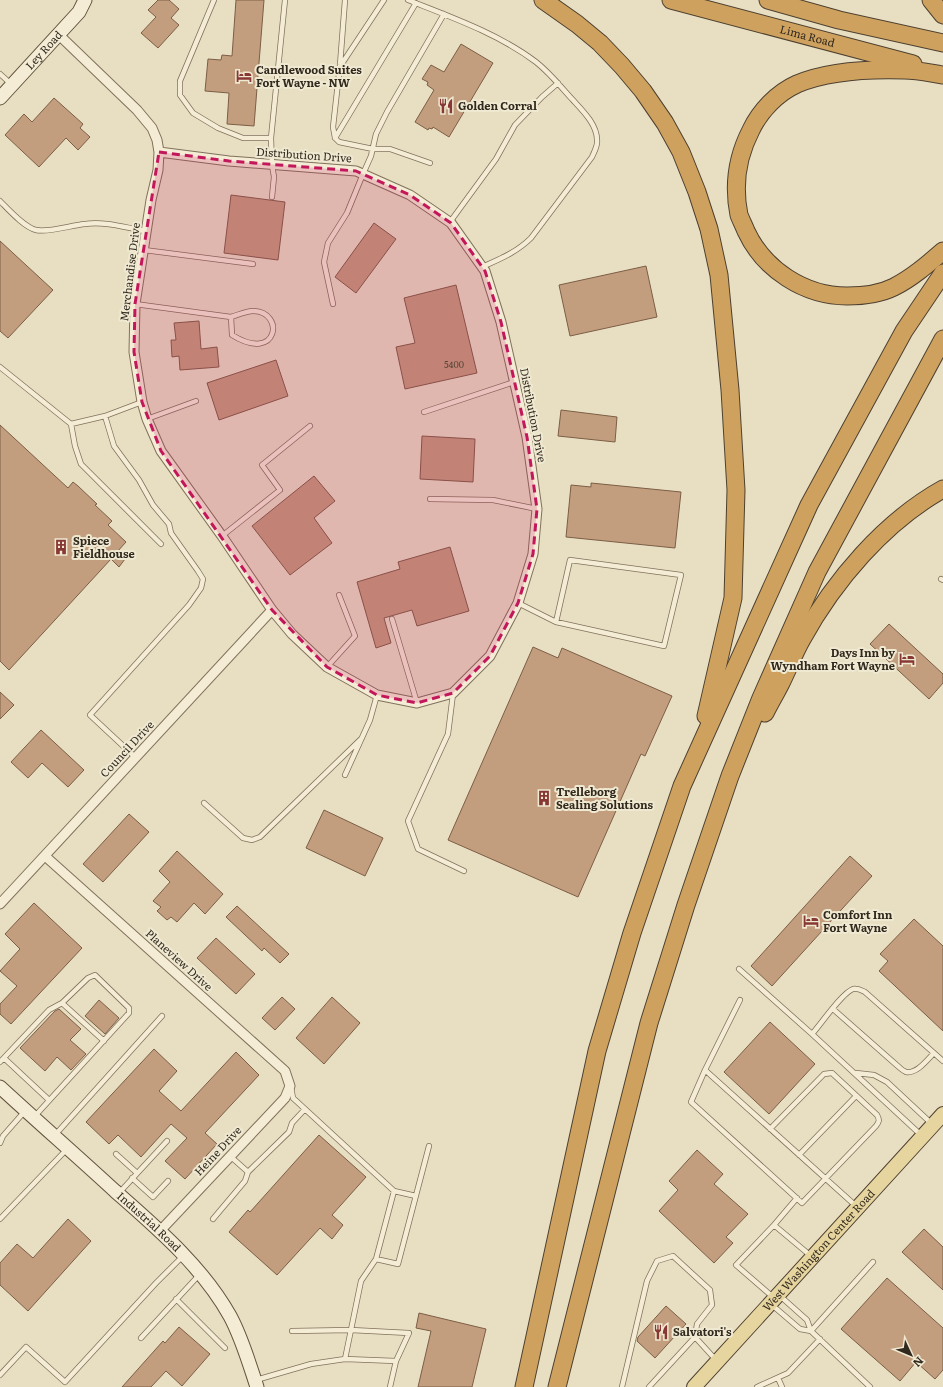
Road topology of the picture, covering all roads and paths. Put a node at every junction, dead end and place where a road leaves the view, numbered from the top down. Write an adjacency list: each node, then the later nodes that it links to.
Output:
1 (85, 0): 14 (street, Ley Road)
2 (214, 0): 22 (lane)
3 (285, 0): 22 (lane)
4 (345, 0): 16 (lane)
5 (384, 0): 16 (lane)
6 (408, 0): 11 (lane)
7 (544, 0): 66 (highway)
8 (671, 0): 18 (highway, Lima Road)
9 (768, 0): 15 (highway)
10 (931, 0): 13 (highway)
11 (416, 3): 12 (lane); 23 (lane)
12 (444, 14): 19 (lane); 24 (lane)
13 (943, 15)
14 (58, 34): 20 (street, Ley Road); 25 (street, Merchandise Drive)
15 (943, 43)
16 (340, 66): 23 (lane)
17 (0, 74): 20 (lane)
18 (943, 74): 34 (highway)
19 (558, 83): 31 (lane); 36 (lane)
20 (12, 85): 21 (street, Ley Road)
21 (0, 98)
22 (271, 138): 26 (lane)
23 (334, 138): 24 (lane)
24 (373, 148): 27 (lane); 28 (lane)
25 (159, 152): 26 (street, Distribution Drive); 32 (street, Merchandise Drive)
26 (272, 164): 28 (street, Distribution Drive); 29 (lane)
27 (430, 164)
28 (363, 174): 31 (street, Distribution Drive); 39 (lane)
29 (272, 197)
30 (0, 201): 32 (lane)
31 (450, 222): 36 (street, Distribution Drive)
32 (147, 231): 33 (street, Merchandise Drive)
33 (144, 250): 35 (lane); 38 (street, Merchandise Drive)
34 (943, 251)
35 (254, 264)
36 (482, 267): 43 (street, Distribution Drive)
37 (943, 273): 66 (highway)
38 (135, 304): 40 (lane); 45 (street, Merchandise Drive)
39 (333, 304)
40 (231, 317): 40 (lane)
41 (943, 339): 69 (highway)
42 (0, 366): 49 (lane)
43 (514, 382): 46 (lane); 53 (street, Distribution Drive)
44 (196, 400): 48 (lane)
45 (142, 402): 47 (lane); 48 (street, Merchandise Drive)
46 (424, 412)
47 (105, 416): 49 (lane); 67 (lane)
48 (147, 419): 54 (street, Merchandise Drive)
49 (71, 424): 55 (lane)
50 (310, 426): 54 (lane)
51 (943, 490): 69 (highway)
52 (430, 499): 53 (lane)
53 (537, 508): 57 (street, Distribution Drive)
54 (222, 536): 58 (street, Merchandise Drive)
55 (161, 544)
56 (340, 595): 61 (lane)
57 (518, 603): 60 (lane); 62 (street, Distribution Drive)
58 (272, 610): 61 (street, Distribution Drive); 67 (street, Council Drive)
59 (392, 619): 64 (lane)
60 (556, 622): 60 (lane)
61 (327, 667): 63 (street, Distribution Drive)
62 (453, 692): 64 (street, Distribution Drive); 72 (lane)
63 (377, 695): 64 (street, Distribution Drive); 65 (lane)
64 (417, 703)
65 (362, 738): 68 (lane); 70 (lane)
66 (696, 756): 140 (highway)
67 (135, 757): 71 (street, Council Drive)
68 (345, 774)
69 (730, 776): 141 (highway)
70 (204, 803)
71 (44, 856): 73 (street, Council Drive); 87 (street, Planeview Drive)
72 (464, 871)
73 (0, 904)
74 (739, 969): 79 (lane)
75 (740, 1000): 85 (lane)
76 (62, 1003): 80 (lane); 80 (lane); 82 (lane)
77 (833, 1009): 79 (lane); 81 (lane); 81 (lane)
78 (162, 1016): 96 (lane)
79 (812, 1034): 86 (lane)
80 (104, 1041): 90 (lane)
81 (934, 1053): 83 (lane)
82 (4, 1058): 84 (lane); 90 (lane)
83 (943, 1061)
84 (0, 1062)
85 (705, 1070): 95 (lane); 113 (lane)
86 (855, 1073): 94 (lane); 97 (lane)
87 (290, 1086): 91 (lane); 104 (street, Heine Drive)
88 (0, 1087): 92 (street, Industrial Road)
89 (856, 1096): 95 (lane); 103 (lane); 108 (lane)
90 (49, 1100): 92 (lane)
91 (305, 1109): 105 (lane); 110 (lane)
92 (30, 1114): 96 (street, Industrial Road); 99 (lane)
93 (943, 1114): 94 (main road, West Washington Center Road)
94 (933, 1125): 97 (main road, West Washington Center Road)
95 (770, 1129): 103 (lane)
96 (54, 1136): 101 (street, Industrial Road)
97 (922, 1137): 114 (main road, West Washington Center Road)
98 (167, 1141): 106 (lane)
99 (0, 1143)
100 (428, 1146): 112 (lane)
101 (68, 1148): 111 (street, Industrial Road); 115 (lane)
102 (116, 1154): 106 (lane)
103 (799, 1155): 108 (lane)
104 (230, 1156): 105 (lane); 118 (street, Heine Drive)
105 (248, 1172): 116 (lane)
106 (137, 1173): 107 (lane)
107 (132, 1178): 109 (lane); 111 (lane)
108 (826, 1178): 113 (lane); 114 (lane)
109 (168, 1181)
110 (394, 1191): 112 (lane); 121 (lane)
111 (119, 1194): 118 (street, Industrial Road)
112 (416, 1196): 121 (lane)
113 (797, 1198): 117 (lane)
114 (858, 1207): 120 (main road, West Washington Center Road)
115 (0, 1219)
116 (213, 1219)
117 (774, 1224): 120 (lane); 124 (lane)
118 (160, 1231): 119 (street, Industrial Road)
119 (183, 1255): 123 (street, Industrial Road); 136 (lane)
120 (812, 1257): 124 (main road, West Washington Center Road)
121 (376, 1259): 126 (lane)
122 (873, 1262): 128 (lane)
123 (200, 1274): 125 (lane); 138 (street, Industrial Road)
124 (774, 1298): 128 (lane); 128 (lane); 135 (main road, West Washington Center Road)
125 (176, 1300): 130 (lane); 132 (lane)
126 (351, 1330): 127 (lane); 133 (lane); 134 (lane)
127 (292, 1331)
128 (811, 1331): 131 (lane)
129 (695, 1337): 135 (lane); 142 (lane); 143 (lane)
130 (141, 1338)
131 (820, 1340): 137 (lane); 147 (lane)
132 (225, 1348)
133 (345, 1359): 134 (lane); 138 (lane)
134 (396, 1361): 139 (lane)
135 (717, 1361): 144 (main road, West Washington Center Road)
136 (0, 1376)
137 (778, 1378): 145 (lane); 146 (lane)
138 (256, 1384)
139 (390, 1387)
140 (524, 1387)
141 (557, 1387)
142 (622, 1387)
143 (649, 1387)
144 (694, 1387)
145 (758, 1387)
146 (782, 1387)
147 (870, 1387)

